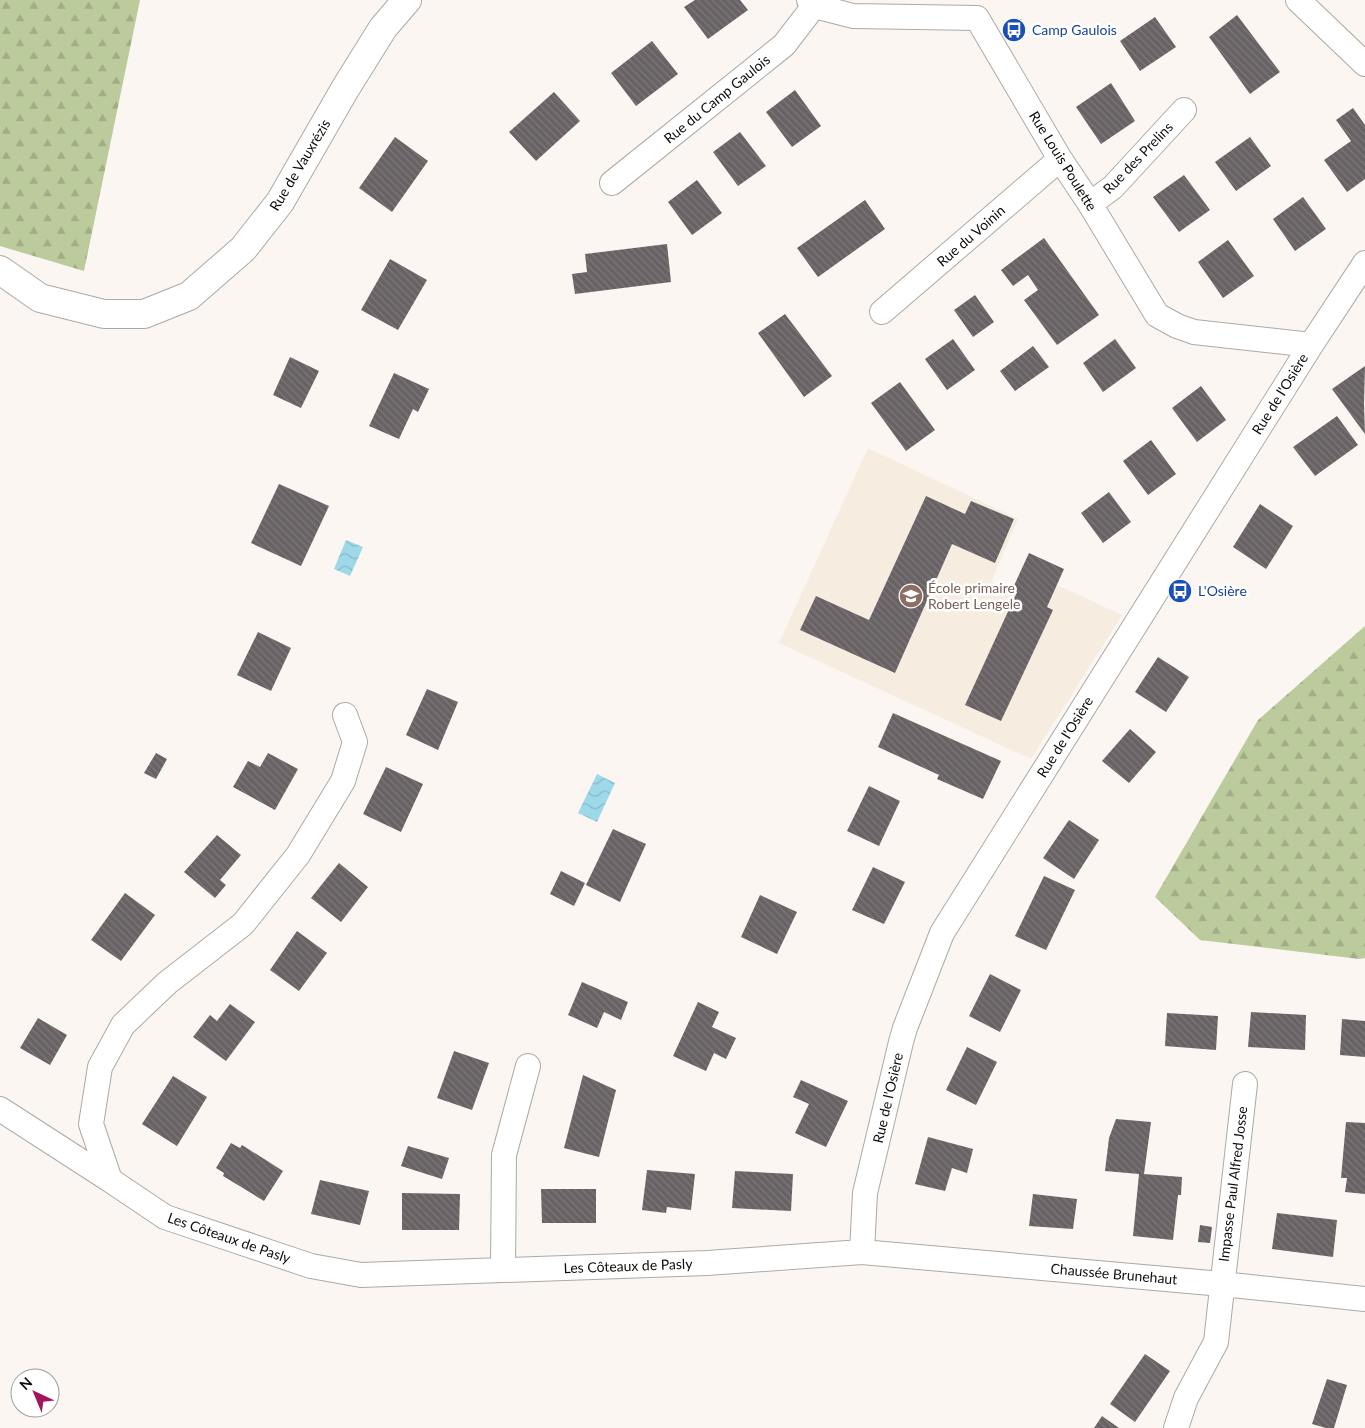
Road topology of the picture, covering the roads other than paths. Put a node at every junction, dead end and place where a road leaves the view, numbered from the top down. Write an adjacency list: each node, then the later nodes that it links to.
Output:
1 (407, 0): 11 (street, Rue de Vauxrézis)
2 (1298, 0): 5 (street)
3 (812, 3): 4 (street, Rue Louis Poulette); 8 (street, Rue du Camp Gaulois)
4 (981, 9): 7 (street, Rue Louis Poulette)
5 (1365, 64)
6 (1184, 110): 9 (street, Rue des Prelins)
7 (1060, 158): 9 (street, Rue Louis Poulette); 12 (street, Rue du Voinin)
8 (612, 183)
9 (1090, 204): 13 (street, Rue Louis Poulette)
10 (1365, 263): 13 (street, Rue de l'Osière)
11 (0, 270)
12 (882, 312)
13 (1311, 345): 19 (street, Rue de l'Osière)
14 (345, 715): 18 (street)
15 (528, 1066): 20 (street)
16 (1245, 1084): 21 (street, Impasse Paul Alfred Josse)
17 (0, 1109): 18 (street, Les Côteaux de Pasly)
18 (110, 1180): 20 (street, Les Côteaux de Pasly)
19 (862, 1252): 20 (street, Les Côteaux de Pasly); 21 (street, Chaussée Brunehaut)
20 (503, 1270)
21 (1222, 1284): 22 (street, Chaussée Brunehaut); 23 (street, Impasse Paul Alfred Josse)
22 (1365, 1299)
23 (1176, 1428)

